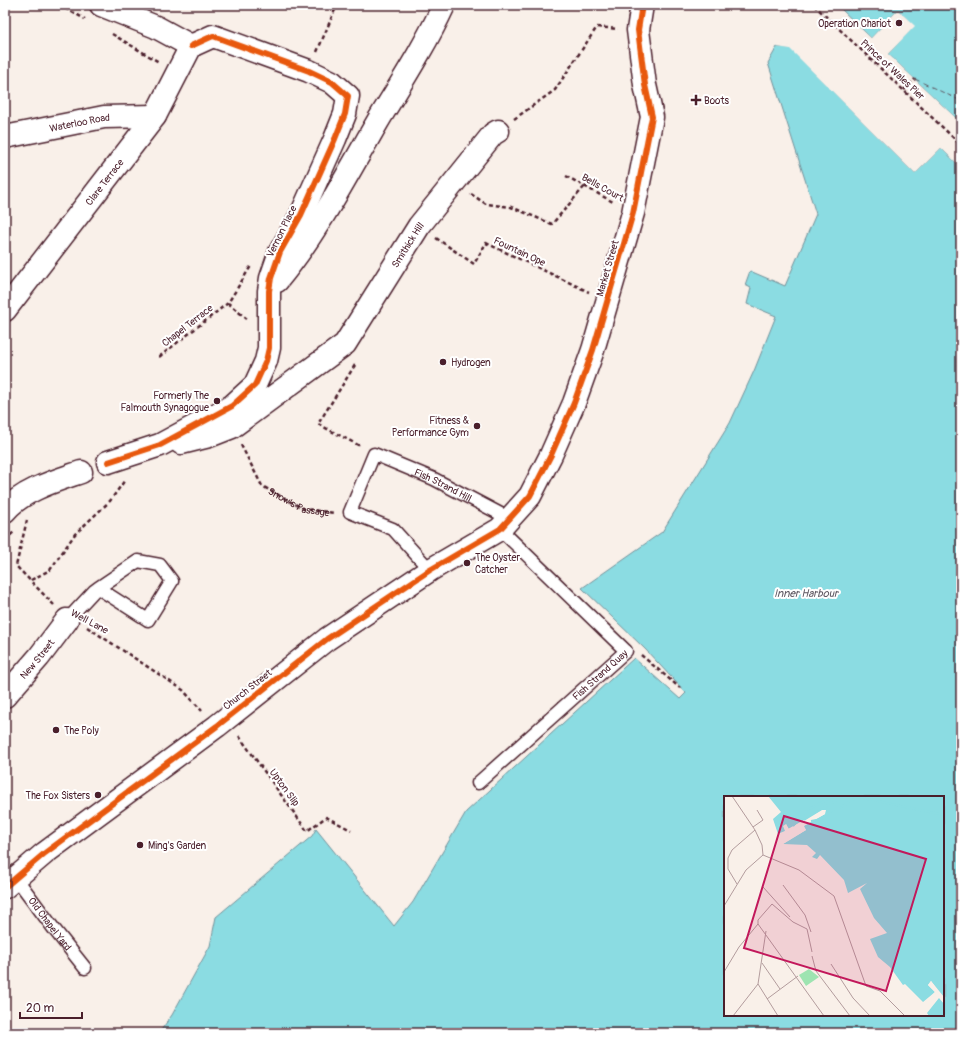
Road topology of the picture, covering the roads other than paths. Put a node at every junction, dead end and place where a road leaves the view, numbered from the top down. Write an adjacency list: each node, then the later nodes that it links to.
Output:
1 (444, 5): 8 (street)
2 (642, 5): 14 (street, Market Street)
3 (93, 12): 4 (street)
4 (191, 46): 5 (street, Clare Terrace); 8 (street, Vernon Place)
5 (155, 116): 7 (street, Waterloo Road); 9 (street, Clare Terrace)
6 (498, 131): 10 (street, Smithick Hill)
7 (5, 136)
8 (269, 291): 10 (street, Vernon Place)
9 (5, 310)
10 (160, 445): 11 (street, Vernon Place)
11 (108, 462)
12 (81, 472): 13 (street)
13 (5, 511)
14 (505, 524): 15 (street, Church Street); 15 (lane, Fish Strand Hill); 19 (lane, Fish Strand Quay)
15 (430, 570): 20 (street, Church Street)
16 (98, 588): 16 (lane); 17 (lane)
17 (67, 620): 18 (street, New Street)
18 (5, 696)
19 (478, 783)
20 (11, 882): 21 (lane, Old Chapel Yard)
21 (85, 968)

